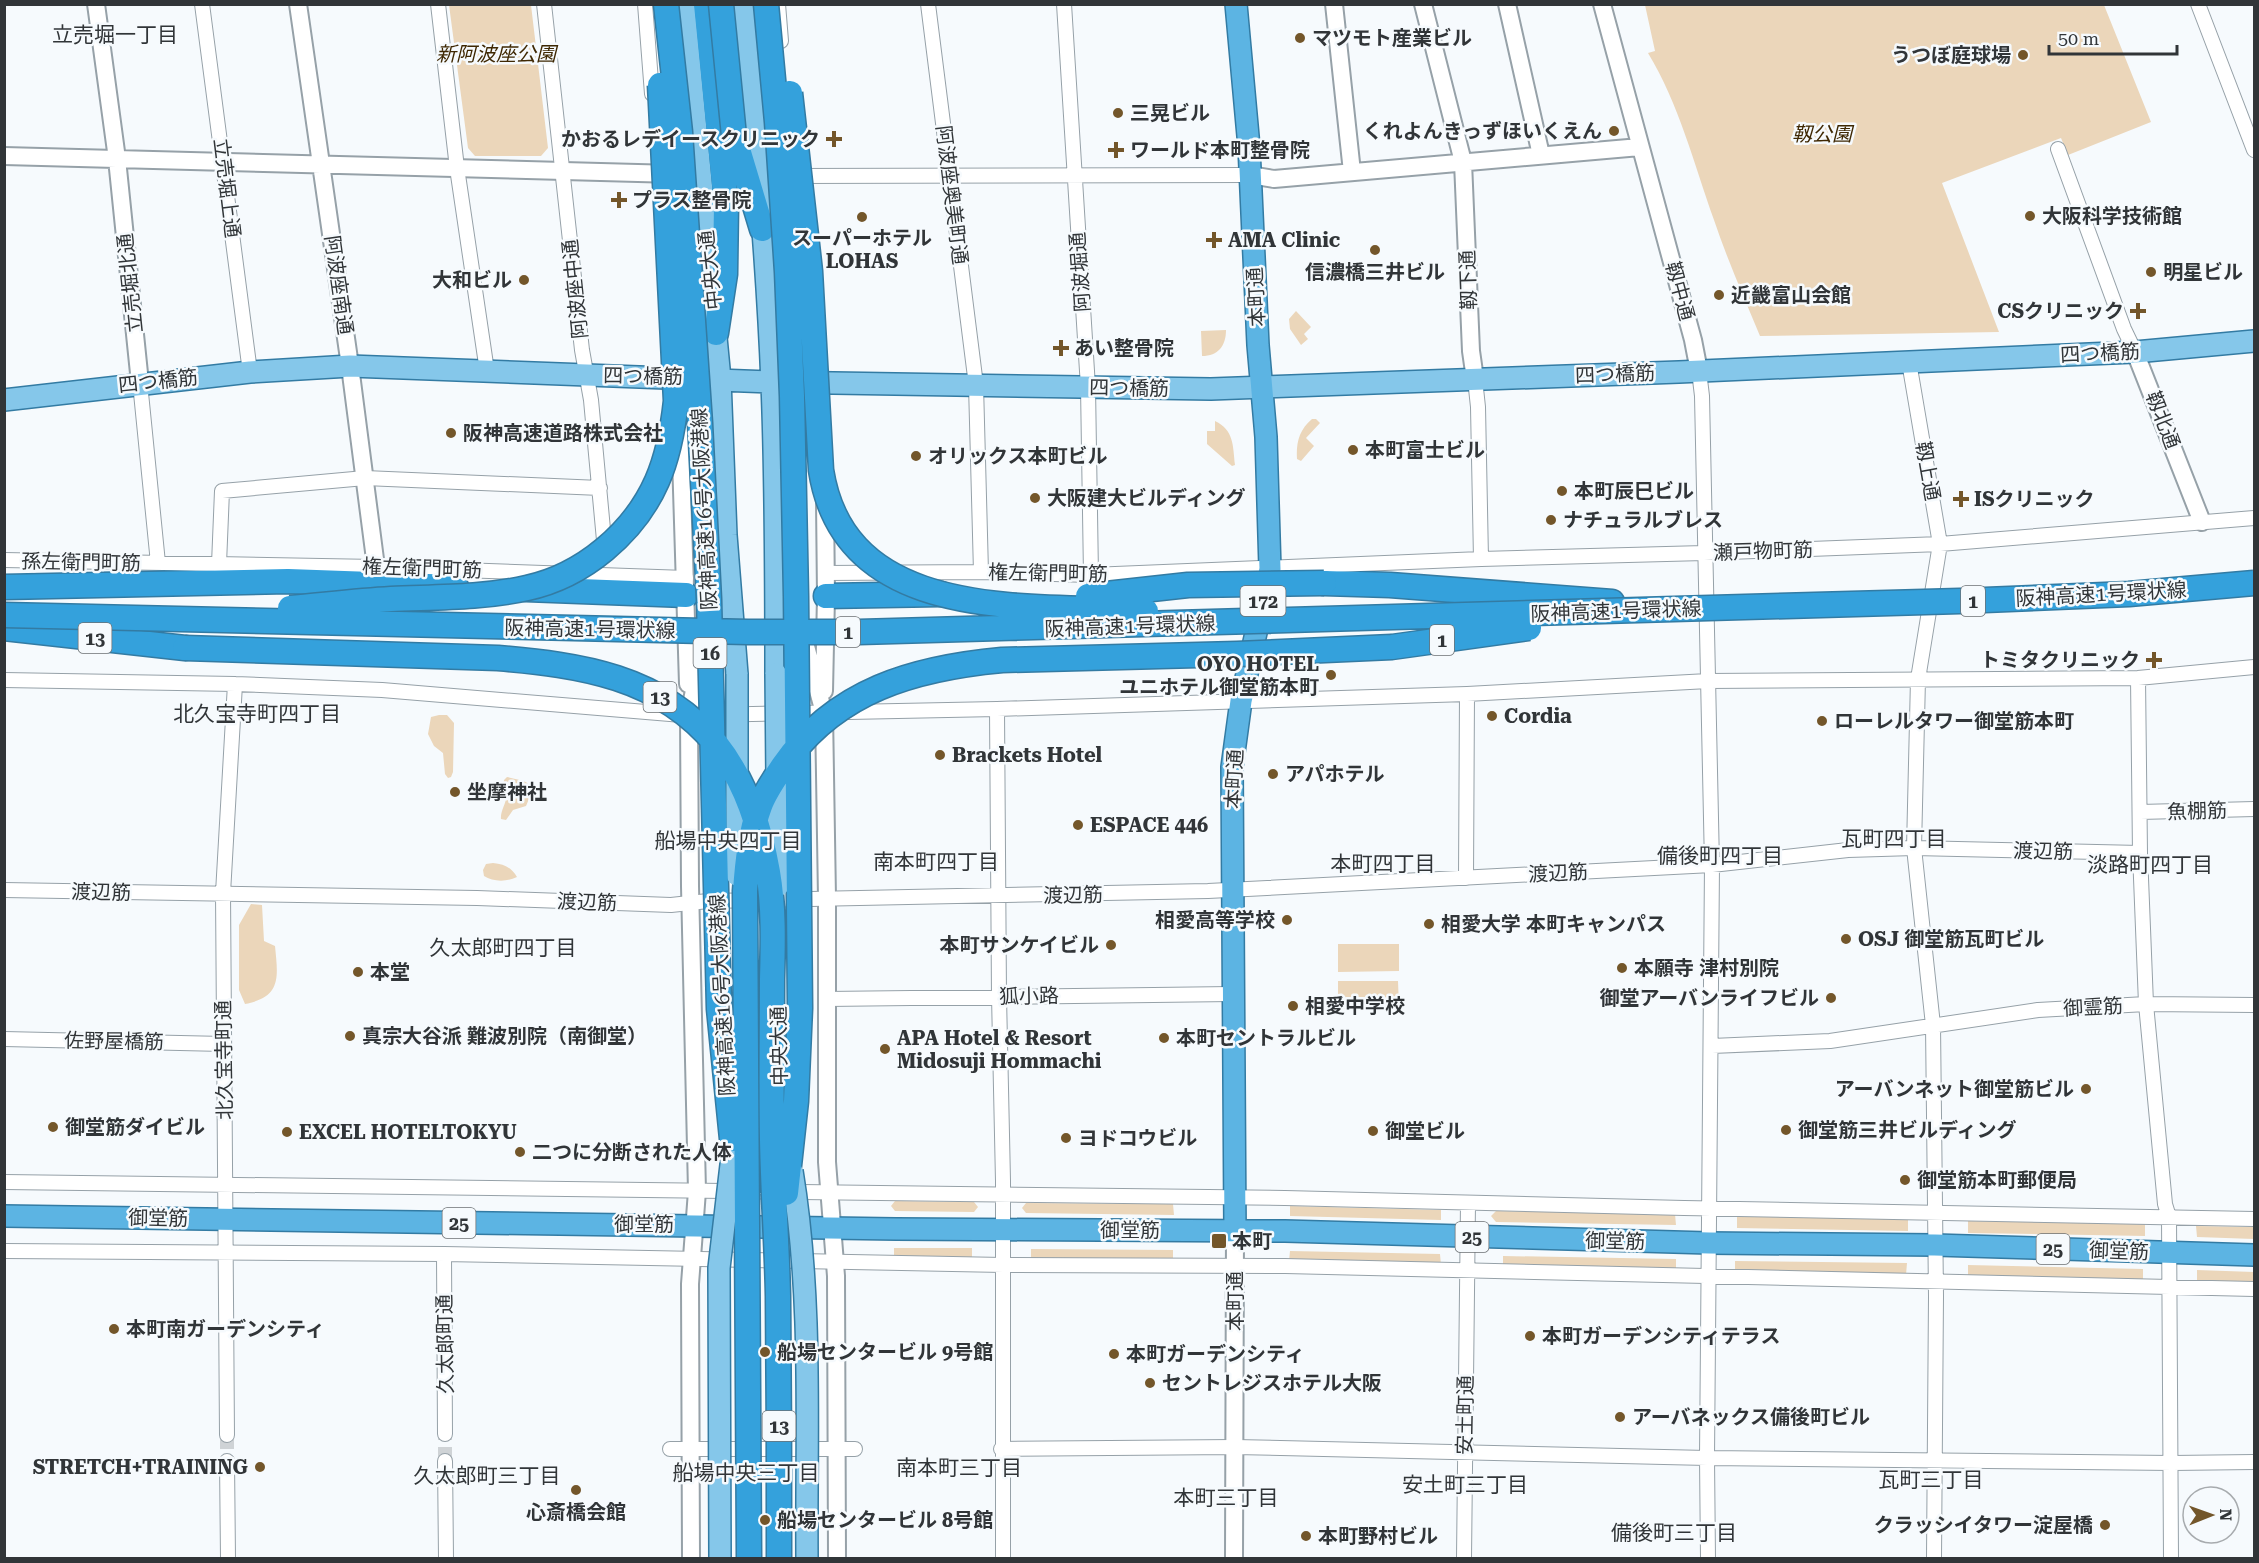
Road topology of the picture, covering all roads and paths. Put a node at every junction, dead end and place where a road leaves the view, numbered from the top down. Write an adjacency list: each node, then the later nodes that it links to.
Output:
1 (96, 4): 29 (street, 立売堀北通)
2 (202, 4): 30 (street, 立売堀上通)
3 (298, 4): 32 (street, 阿波座南通)
4 (438, 4): 33 (street)
5 (543, 4): 34 (street, 阿波座中通)
6 (645, 4): 36 (street)
7 (657, 4): 86 (highway, bridge)
8 (666, 4): 161 (highway, 阪神高速16号大阪港線 / 16, bridge)
9 (684, 4): 37 (main road, 中央大通)
10 (706, 4): 23 (highway)
11 (721, 4): 23 (highway, bridge)
12 (743, 4): 42 (main road, 中央大通)
13 (766, 4): 160 (highway, bridge)
14 (779, 4): 41 (street); 87 (highway, bridge)
15 (928, 4): 39 (street, 阿波座奥美町通)
16 (1064, 4): 38 (street, 阿波堀通)
17 (1236, 4): 40 (highway, 本町通 / 172)
18 (1334, 4): 35 (street)
19 (1423, 4): 31 (street, 靱下通)
20 (1507, 4): 27 (street)
21 (1602, 4): 25 (street, 靱中通)
22 (2198, 4): 24 (street)
23 (727, 137): 42 (highway); 43 (highway)
24 (2253, 141)
25 (1640, 147): 27 (street); 48 (street, 靱中通)
26 (2058, 149): 45 (street, 靱北通)
27 (1542, 155): 31 (street)
28 (4, 156): 29 (street)
29 (117, 159): 30 (street); 56 (street, 立売堀北通)
30 (224, 162): 32 (street); 49 (street, 立売堀上通)
31 (1463, 162): 35 (street); 54 (street, 靱下通)
32 (322, 164): 33 (street); 47 (street, 阿波座南通)
33 (457, 168): 34 (street); 50 (street)
34 (562, 172): 36 (street); 51 (street, 阿波座中通)
35 (1352, 172): 40 (street)
36 (658, 174): 37 (street); 52 (street)
37 (700, 174): 43 (main road, 中央大通)
38 (1074, 174): 39 (street); 40 (street); 59 (street, 阿波堀通)
39 (949, 175): 41 (street); 58 (street, 阿波座奥美町通)
40 (1250, 175): 60 (highway, 本町通 / 172)
41 (794, 176): 57 (street)
42 (762, 229): 55 (main road, 中央大通)
43 (716, 333): 53 (main road, 中央大通)
44 (2254, 341): 45 (main road, 四つ橋筋)
45 (2135, 352): 46 (main road, 四つ橋筋); 65 (street, 靱北通)
46 (1909, 362): 48 (main road, 四つ橋筋); 68 (street, 靱上通)
47 (350, 366): 49 (main road, 四つ橋筋); 50 (main road, 四つ橋筋); 62 (street, 阿波座南通)
48 (1699, 371): 54 (main road, 四つ橋筋); 69 (street, 靱中通)
49 (250, 372): 56 (main road, 四つ橋筋)
50 (487, 372): 51 (main road, 四つ橋筋)
51 (586, 375): 52 (main road, 四つ橋筋); 63 (street, 阿波座中通)
52 (679, 377): 53 (main road, 四つ橋筋); 81 (street)
53 (720, 379): 55 (main road, 四つ橋筋); 67 (main road, 中央大通)
54 (1475, 379): 60 (main road, 四つ橋筋); 70 (street, 靱下通)
55 (772, 382): 57 (main road, 四つ橋筋); 66 (main road, 中央大通)
56 (140, 383): 61 (main road, 四つ橋筋); 72 (street, 立売堀北通)
57 (824, 383): 58 (main road, 四つ橋筋); 80 (street)
58 (976, 385): 59 (main road, 四つ橋筋); 78 (street, 阿波座奥美町通)
59 (1088, 387): 60 (main road, 四つ橋筋); 77 (street, 阿波堀通)
60 (1262, 388): 75 (highway, 本町通 / 172)
61 (4, 400)
62 (365, 478): 63 (street); 73 (street); 74 (street, 阿波座南通)
63 (600, 488): 76 (street, 阿波座中通)
64 (2254, 518): 65 (street, 瀬戸物町筋)
65 (2202, 522): 68 (street, 瀬戸物町筋)
66 (777, 532): 98 (street, 中央大通); 183 (main road, 中央大通, bridge)
67 (726, 535): 99 (street, 中央大通); 180 (main road, 中央大通, bridge)
68 (1940, 544): 69 (street, 瀬戸物町筋); 91 (street, 靱上通)
69 (1704, 553): 70 (street, 瀬戸物町筋); 93 (street, 靱中通)
70 (1481, 559): 75 (street, 瀬戸物町筋)
71 (4, 560): 72 (street, 孫左衛門町筋)
72 (158, 563): 73 (street, 権左衛門町筋)
73 (219, 564): 74 (street, 権左衛門町筋)
74 (376, 567): 76 (street, 権左衛門町筋)
75 (1270, 569): 77 (street, 権左衛門町筋); 96 (highway, 本町通 / 172)
76 (607, 574): 81 (street, 権左衛門町筋)
77 (1092, 575): 78 (street, 権左衛門町筋)
78 (981, 583): 80 (highway); 83 (highway, bridge)
79 (2254, 583): 83 (highway, 阪神高速1号環状線 / 1, bridge)
80 (826, 584): 98 (street)
81 (686, 586): 82 (highway, bridge); 99 (street)
82 (4, 587)
83 (1691, 609): 84 (highway, 阪神高速1号環状線 / 1, bridge)
84 (1647, 611): 87 (highway, 阪神高速1号環状線 / 1, bridge); 161 (highway, 1, bridge)
85 (4, 615): 86 (highway, 阪神高速1号環状線 / 1, bridge)
86 (182, 618): 87 (highway, 阪神高速1号環状線 / 1, bridge)
87 (1298, 621)
88 (4, 627): 160 (highway, 13, bridge)
89 (2254, 668): 90 (street)
90 (2138, 678): 91 (street); 101 (street)
91 (1918, 679): 93 (street); 102 (street, 靱上通)
92 (4, 680): 94 (street)
93 (1708, 681): 95 (street); 104 (street, 靱中通)
94 (235, 684): 99 (street); 108 (street, 北久宝寺町通)
95 (1467, 694): 96 (street); 105 (street)
96 (1241, 701): 97 (street); 106 (highway, 本町通 / 172)
97 (997, 709): 98 (street); 109 (street)
98 (824, 713): 99 (street); 110 (street, 中央大通)
99 (689, 715): 111 (street, 中央大通)
100 (2254, 809): 101 (street, 魚棚筋)
101 (2140, 812): 103 (street)
102 (1914, 848): 103 (street, 渡辺筋); 104 (street, 渡辺筋); 117 (street, 靱上通)
103 (2140, 853): 115 (street)
104 (1712, 865): 105 (street, 渡辺筋); 120 (street, 靱中通)
105 (1466, 878): 106 (street, 渡辺筋)
106 (1232, 889): 109 (street, 渡辺筋); 112 (highway, 本町通 / 172)
107 (4, 890): 108 (street, 渡辺筋)
108 (223, 893): 111 (street, 渡辺筋); 119 (street, 北久宝寺町通)
109 (999, 896): 110 (street, 渡辺筋); 113 (street)
110 (827, 898): 111 (street, 渡辺筋); 114 (street, 中央大通)
111 (691, 903): 123 (street, 中央大通)
112 (1232, 994): 113 (street, 狐小路); 128 (highway, 本町通 / 172)
113 (999, 996): 114 (street, 狐小路); 127 (street)
114 (826, 999): 126 (street, 中央大通)
115 (2146, 1004): 116 (street, 御霊筋); 117 (street, 御霊筋); 133 (street)
116 (2254, 1005)
117 (1933, 1025): 120 (street, 御霊筋); 131 (street, 靱上通)
118 (4, 1039): 119 (street, 佐野屋橋筋)
119 (224, 1044): 122 (street, 北久宝寺町通)
120 (1712, 1046): 130 (street, 靱中通)
121 (4, 1182): 122 (street)
122 (226, 1186): 123 (street); 134 (street, 北久宝寺町通)
123 (697, 1191): 124 (street); 136 (street, 中央大通)
124 (722, 1191): 125 (street); 137 (street)
125 (798, 1192): 126 (street); 137 (street)
126 (829, 1192): 127 (street); 138 (street, 中央大通)
127 (1003, 1196): 128 (street); 139 (street)
128 (1235, 1197): 129 (street); 140 (highway, 本町通 / 172)
129 (1468, 1203): 130 (street); 141 (street, 安土町通)
130 (1709, 1208): 131 (street); 142 (street, 靱中通)
131 (1936, 1213): 133 (street); 143 (street, 靱上通)
132 (4, 1216): 134 (highway, 御堂筋 / 25)
133 (2169, 1217): 135 (street); 145 (street)
134 (225, 1219): 136 (highway, 御堂筋 / 25); 146 (street, 北久宝寺町通)
135 (2254, 1220)
136 (694, 1225): 137 (highway, 御堂筋 / 25); 149 (street, 中央大通)
137 (760, 1227): 138 (highway, 御堂筋 / 25); 150 (street); 151 (street)
138 (832, 1228): 139 (highway, 御堂筋 / 25); 152 (street, 中央大通)
139 (1003, 1229): 140 (highway, 御堂筋 / 25); 153 (street)
140 (1235, 1231): 141 (highway, 御堂筋 / 25); 154 (street, 本町通)
141 (1467, 1237): 142 (highway, 御堂筋 / 25); 155 (street, 安土町通)
142 (1709, 1243): 143 (highway, 御堂筋 / 25); 156 (street, 靱中通)
143 (1935, 1245): 145 (highway, 御堂筋 / 25); 157 (street, 靱上通)
144 (4, 1251): 146 (street)
145 (2170, 1252): 148 (highway, 御堂筋 / 25); 158 (street)
146 (225, 1253): 147 (street); 163 (street, 北久宝寺町通)
147 (444, 1254): 149 (street); 162 (street, 久太郎町通)
148 (2254, 1255)
149 (690, 1258): 150 (street); 166 (street)
150 (724, 1259): 151 (street)
151 (800, 1261): 152 (street)
152 (835, 1261): 153 (street); 167 (street)
153 (1003, 1265): 154 (street); 169 (street)
154 (1235, 1267): 155 (street); 164 (street, 本町通)
155 (1466, 1272): 156 (street); 170 (street, 安土町通)
156 (1708, 1276): 157 (street); 171 (street, 靱中通)
157 (1936, 1282): 158 (street); 172 (street, 靱上通)
158 (2171, 1287): 159 (street); 176 (street)
159 (2254, 1289)
160 (778, 1294): 182 (highway, 13, bridge)
161 (747, 1302): 181 (highway, 13, bridge)
162 (446, 1434)
163 (227, 1436)
164 (1235, 1447): 169 (street); 170 (street); 186 (street, 本町通)
165 (670, 1449): 166 (street)
166 (691, 1449): 167 (street); 179 (street)
167 (836, 1449): 168 (street); 184 (street)
168 (855, 1449)
169 (1001, 1449): 185 (street)
170 (1465, 1454): 171 (street); 187 (street, 安土町通)
171 (1707, 1458): 172 (street); 188 (street, 靱中通)
172 (1935, 1460): 176 (street); 189 (street, 靱上通)
173 (227, 1461): 177 (street)
174 (445, 1461): 178 (street)
175 (2254, 1462): 176 (street)
176 (2172, 1463): 190 (street)
177 (228, 1558)
178 (446, 1558)
179 (691, 1558)
180 (720, 1558)
181 (748, 1558)
182 (779, 1558)
183 (807, 1558)
184 (837, 1558)
185 (1003, 1558)
186 (1234, 1558)
187 (1464, 1558)
188 (1708, 1558)
189 (1934, 1558)
190 (2171, 1558)

